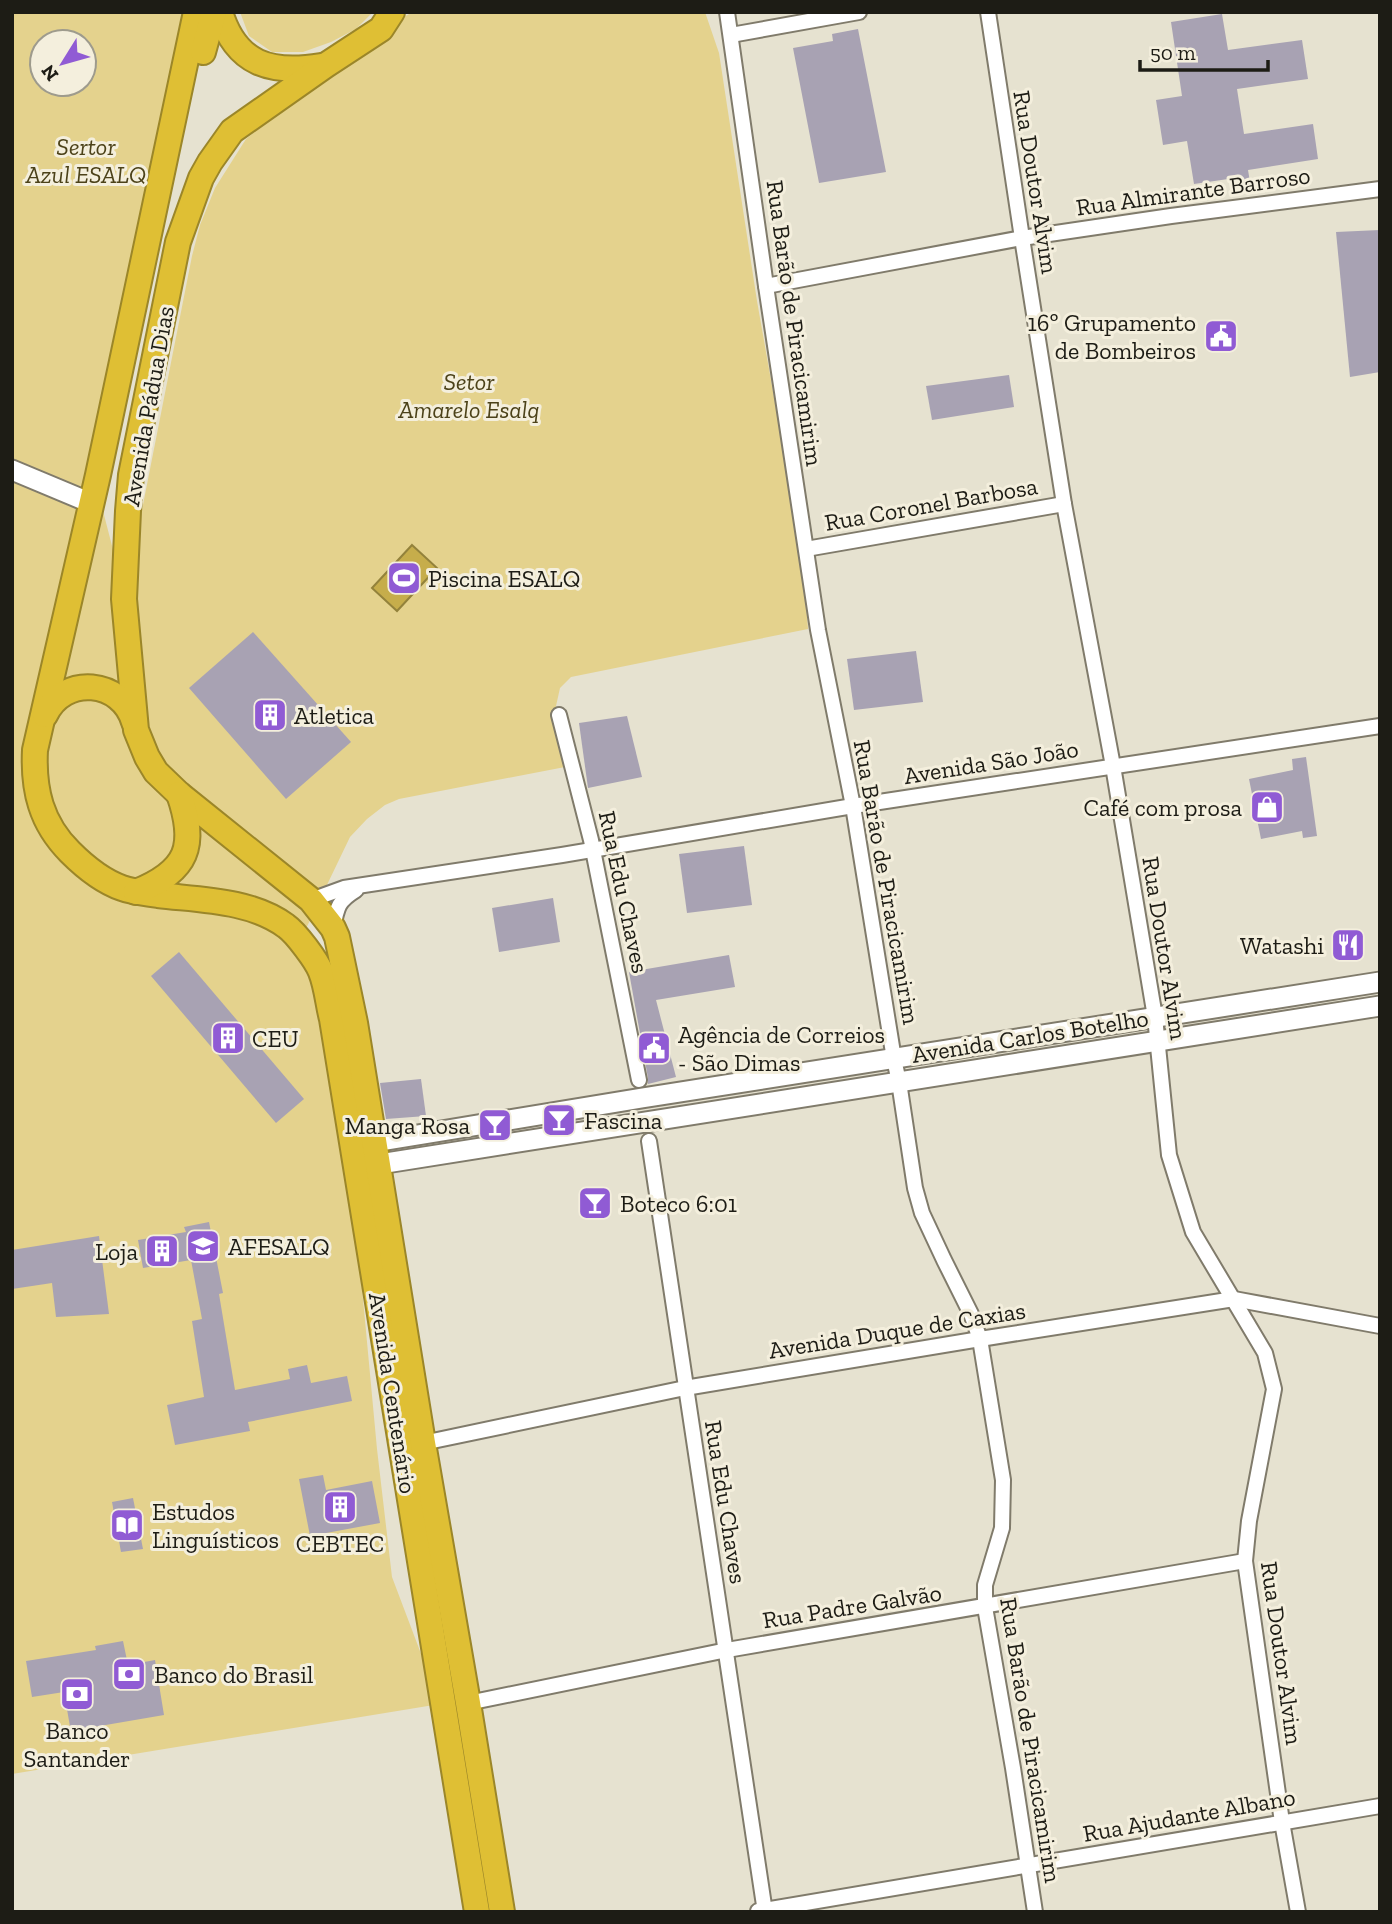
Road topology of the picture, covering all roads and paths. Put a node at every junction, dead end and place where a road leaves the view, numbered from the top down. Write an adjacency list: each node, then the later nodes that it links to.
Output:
1 (196, 12): 14 (highway, Avenida Pádua Dias)
2 (214, 12): 14 (highway)
3 (220, 12): 10 (highway)
4 (407, 12): 8 (main road)
5 (727, 12): 9 (street, Rua Barão de Piracicamirim)
6 (859, 12): 9 (street)
7 (988, 12): 12 (street, Rua Doutor Alvim)
8 (386, 21): 10 (highway, Avenida Pádua Dias)
9 (731, 35): 13 (street, Rua Barão de Piracicamirim)
10 (326, 65): 18 (highway, Avenida Pádua Dias)
11 (1380, 189): 12 (street, Rua Almirante Barroso)
12 (1021, 238): 13 (street, Rua Almirante Barroso); 17 (street, Rua Doutor Alvim)
13 (766, 286): 19 (street, Rua Barão de Piracicamirim)
14 (135, 295): 16 (highway, Avenida Pádua Dias)
15 (12, 470): 16 (main road)
16 (91, 503): 18 (highway); 21 (highway, Avenida Pádua Dias)
17 (1065, 504): 19 (street, Rua Coronel Barbosa); 24 (street, Rua Doutor Alvim)
18 (127, 545): 23 (highway, Avenida Pádua Dias)
19 (806, 549): 26 (street, Rua Barão de Piracicamirim)
20 (559, 715): 27 (street, Rua Edu Chaves)
21 (42, 721): 23 (highway); 29 (highway, Avenida Pádua Dias)
22 (1380, 726): 24 (street, Avenida São João)
23 (136, 730): 25 (highway, Avenida Pádua Dias)
24 (1113, 766): 26 (street, Avenida São João); 35 (street, Rua Doutor Alvim)
25 (179, 794): 29 (highway); 30 (highway, Avenida Pádua Dias)
26 (853, 806): 27 (street, Avenida São João); 37 (street, Rua Barão de Piracicamirim)
27 (592, 849): 28 (street, Avenida São João); 38 (street, Rua Edu Chaves)
28 (360, 887): 30 (street, Avenida São João); 32 (street)
29 (136, 892): 31 (highway, Avenida Pádua Dias)
30 (311, 901): 32 (highway, Avenida Pádua Dias)
31 (249, 908): 41 (highway, Avenida Centenário)
32 (333, 928): 41 (highway, Avenida Pádua Dias)
33 (1380, 982): 35 (main road, Avenida Carlos Botelho)
34 (1380, 1006): 36 (main road, Avenida Carlos Botelho)
35 (1154, 1017): 36 (street, Rua Doutor Alvim); 37 (main road, Avenida Carlos Botelho)
36 (1157, 1041): 39 (main road, Avenida Carlos Botelho); 42 (street, Rua Doutor Alvim)
37 (894, 1059): 39 (street, Rua Barão de Piracicamirim); 41 (main road, Avenida Carlos Botelho)
38 (639, 1080)
39 (899, 1082): 41 (main road, Avenida Carlos Botelho); 44 (street, Rua Barão de Piracicamirim)
40 (649, 1141): 45 (street, Rua Edu Chaves)
41 (370, 1158): 46 (highway, Avenida Centenário); 55 (highway, Avenida Centenário)
42 (1234, 1299): 43 (street, Avenida Duque de Caxias); 44 (street, Avenida Duque de Caxias); 47 (street, Rua Doutor Alvim)
43 (1380, 1326)
44 (980, 1339): 45 (street, Avenida Duque de Caxias); 48 (street, Rua Barão de Piracicamirim)
45 (685, 1388): 46 (street, Avenida Duque de Caxias); 49 (street, Rua Edu Chaves)
46 (423, 1443): 50 (highway, Avenida Centenário)
47 (1245, 1561): 48 (street, Rua Padre Galvão); 52 (street, Rua Doutor Alvim)
48 (985, 1607): 49 (street, Rua Padre Galvão); 53 (street, Rua Barão de Piracicamirim)
49 (727, 1650): 50 (street, Rua Padre Galvão); 54 (street, Rua Edu Chaves)
50 (468, 1703): 56 (highway, Avenida Centenário)
51 (1380, 1806): 52 (street, Rua Ajudante Albano)
52 (1282, 1822): 53 (street, Rua Ajudante Albano); 58 (street, Rua Doutor Alvim)
53 (1027, 1865): 54 (street, Rua Ajudante Albano); 57 (street, Rua Barão de Piracicamirim)
54 (762, 1911)
55 (477, 1912)
56 (502, 1912)
57 (1035, 1912)
58 (1298, 1912)

